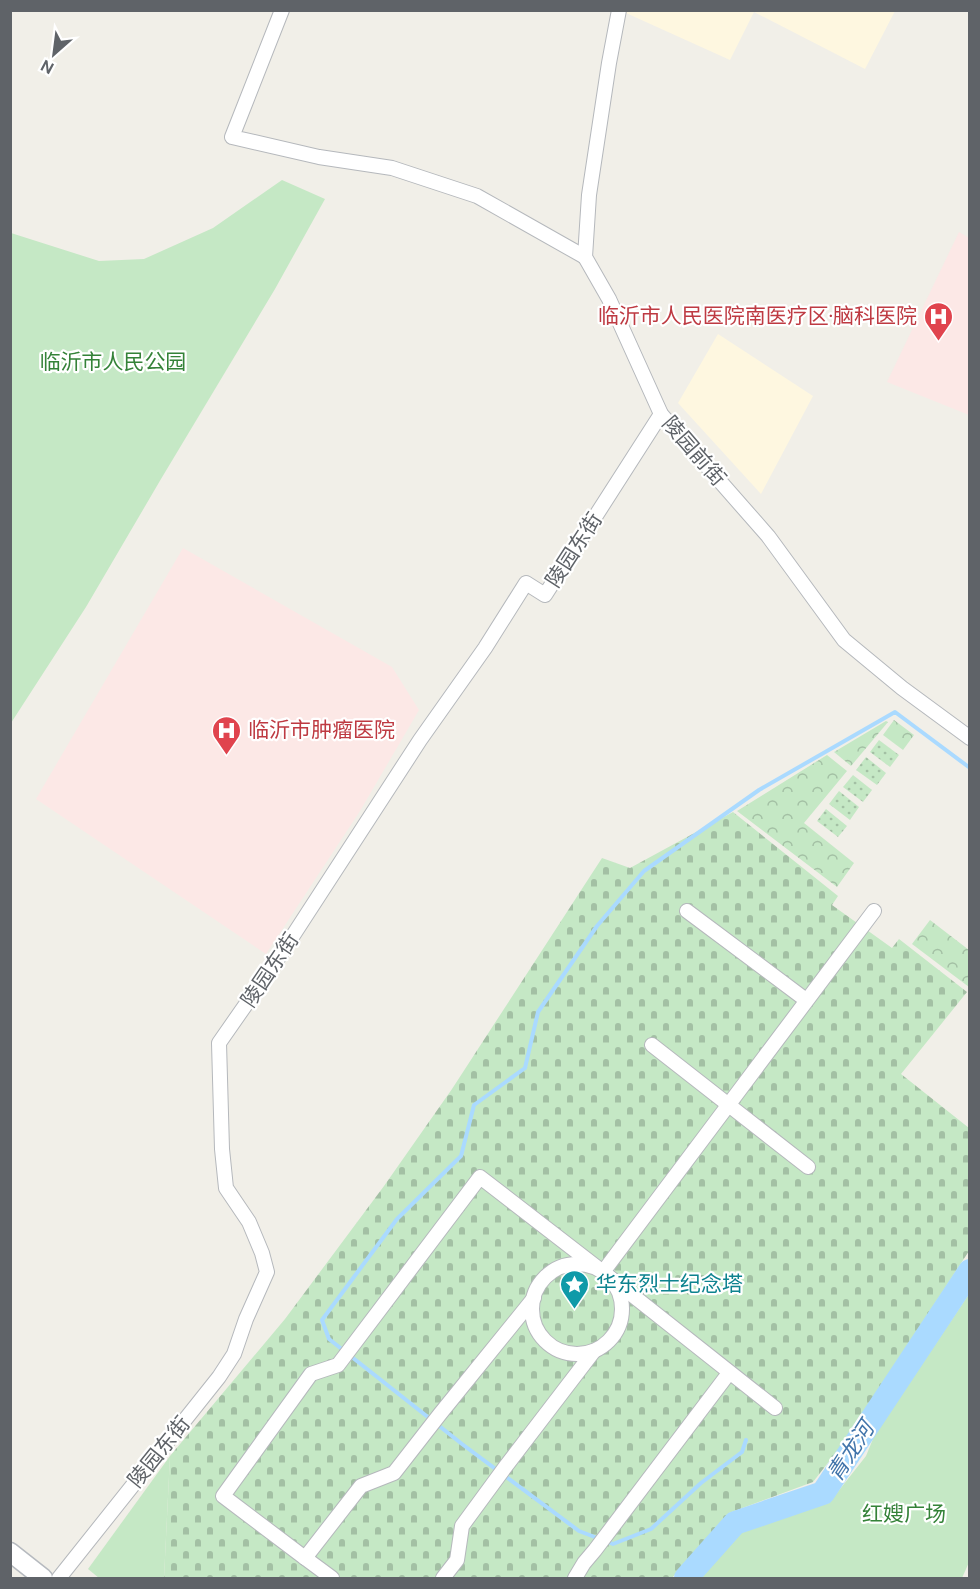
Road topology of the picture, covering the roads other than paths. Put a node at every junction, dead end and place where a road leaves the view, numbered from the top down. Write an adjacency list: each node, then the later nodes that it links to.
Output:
1 (282, 10): 3 (street)
2 (619, 10): 3 (street)
3 (585, 257): 4 (street, 陵园前街)
4 (661, 414): 5 (street, 陵园前街); 19 (street, 陵园东街)
5 (969, 738)
6 (687, 911): 8 (street)
7 (874, 911): 8 (street)
8 (806, 1000): 10 (street)
9 (652, 1045): 10 (street)
10 (728, 1104): 11 (street); 12 (street)
11 (808, 1167)
12 (603, 1272): 13 (street); 14 (street); 15 (street); 18 (street)
13 (534, 1298): 14 (street); 18 (street)
14 (594, 1351): 21 (street)
15 (729, 1372): 16 (street); 22 (street)
16 (775, 1408)
17 (10, 1552): 19 (main road)
18 (305, 1558): 20 (street)
19 (46, 1578)
20 (332, 1578)
21 (443, 1578)
22 (575, 1578)

